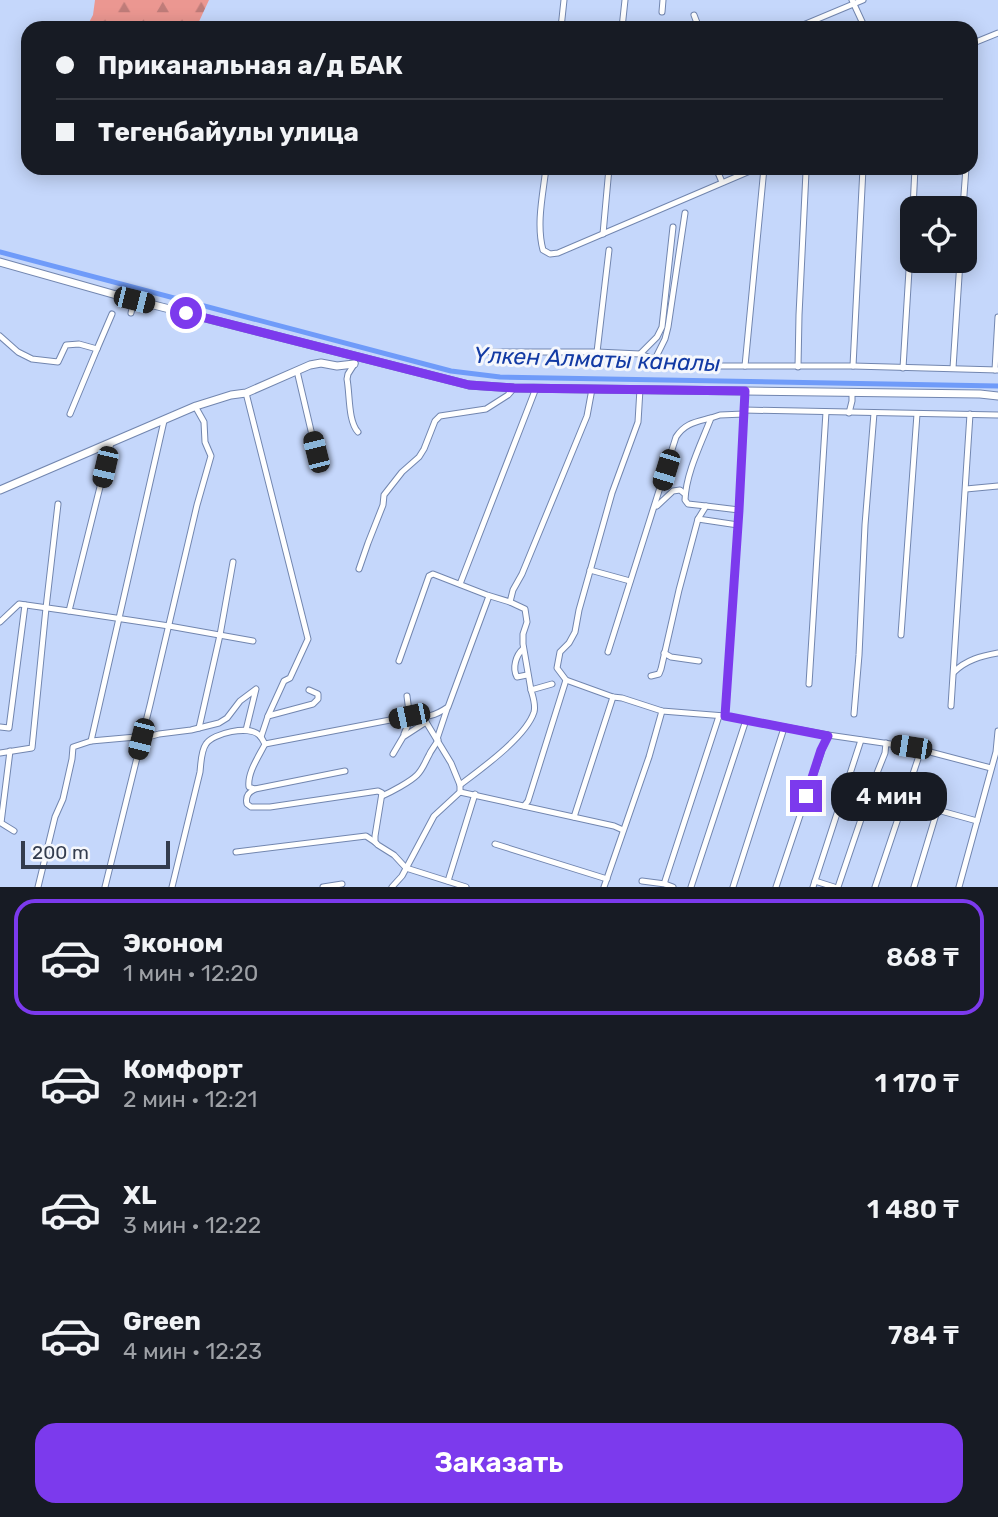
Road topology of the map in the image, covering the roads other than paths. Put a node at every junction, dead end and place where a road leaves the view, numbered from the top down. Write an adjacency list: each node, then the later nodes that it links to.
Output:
1 (564, 0): 8 (street)
2 (625, 0): 9 (street)
3 (663, 0): 6 (street)
4 (863, 0): 5 (street)
5 (853, 2): 11 (street); 12 (street)
6 (662, 12)
7 (694, 15): 10 (street)
8 (562, 21)
9 (623, 21)
10 (696, 21)
11 (811, 21)
12 (862, 21)
13 (998, 33): 14 (street)
14 (978, 41)
15 (545, 175): 29 (street)
16 (608, 175): 29 (street)
17 (719, 175): 24 (street)
18 (741, 175): 24 (street)
19 (763, 175): 45 (street)
20 (806, 175): 46 (street)
21 (863, 175): 47 (street)
22 (915, 175): 25 (street)
23 (965, 175): 26 (street)
24 (722, 183): 29 (street)
25 (914, 196)
26 (964, 196)
27 (685, 213): 43 (street)
28 (673, 227): 42 (street)
29 (603, 234)
30 (610, 250): 41 (street)
31 (0, 262): 34 (main road)
32 (909, 273): 48 (street)
33 (959, 273): 49 (street)
34 (134, 300): 35 (street); 44 (main road)
35 (131, 313)
36 (112, 314): 39 (street)
37 (998, 317): 50 (street)
38 (0, 336): 39 (street)
39 (97, 349): 65 (street)
40 (490, 352): 41 (street)
41 (597, 352): 42 (street)
42 (640, 354): 43 (street)
43 (655, 359): 45 (street)
44 (356, 360): 51 (main road); 52 (main road); 71 (street)
45 (746, 366): 46 (street)
46 (798, 366): 47 (street)
47 (853, 366): 48 (street)
48 (903, 368): 49 (street)
49 (953, 368): 50 (street)
50 (997, 370)
51 (296, 371): 58 (main road); 73 (street)
52 (514, 388): 53 (main road); 85 (street)
53 (536, 388): 54 (main road); 88 (street)
54 (592, 389): 55 (main road); 90 (street)
55 (640, 389): 56 (main road); 86 (street)
56 (745, 391): 57 (main road); 61 (street)
57 (852, 392): 59 (main road); 63 (street)
58 (246, 393): 60 (main road); 120 (street)
59 (998, 396)
60 (195, 406): 70 (main road); 96 (street)
61 (744, 412): 62 (street); 69 (street); 81 (street)
62 (826, 412): 63 (street); 111 (street)
63 (849, 412): 64 (street)
64 (874, 413): 66 (street); 119 (street)
65 (70, 414)
66 (917, 414): 67 (street); 98 (street)
67 (970, 414): 68 (street); 75 (street)
68 (998, 415)
69 (711, 418): 77 (street); 80 (street)
70 (164, 421): 72 (main road); 94 (street)
71 (358, 432)
72 (111, 443): 76 (main road); 93 (street)
73 (316, 464)
74 (998, 486): 75 (street)
75 (966, 489): 106 (street)
76 (0, 490)
77 (685, 494): 79 (street); 80 (street)
78 (58, 504): 92 (street)
79 (706, 506): 81 (street); 82 (street)
80 (654, 508): 87 (street)
81 (739, 510): 83 (street)
82 (698, 519): 83 (street); 102 (street)
83 (738, 525): 122 (street)
84 (233, 562): 97 (street)
85 (359, 569)
86 (590, 569): 87 (street); 109 (street)
87 (630, 581): 101 (street)
88 (460, 584): 89 (street); 104 (street)
89 (489, 596): 90 (street); 117 (street)
90 (510, 602): 100 (street)
91 (25, 605): 92 (street); 95 (street); 125 (street)
92 (46, 608): 93 (street); 140 (street)
93 (69, 611): 94 (street)
94 (120, 619): 96 (street); 136 (street)
95 (0, 622)
96 (169, 626): 97 (street); 133 (street)
97 (220, 635): 99 (street); 126 (street)
98 (901, 635)
99 (253, 641)
100 (523, 649): 107 (street); 107 (street)
101 (608, 652)
102 (664, 653): 105 (street); 108 (street)
103 (998, 653): 106 (street)
104 (399, 661)
105 (699, 661)
106 (954, 673): 116 (street)
107 (527, 675): 113 (street)
108 (651, 676)
109 (566, 680): 115 (street); 150 (street)
110 (552, 684): 113 (street)
111 (809, 684)
112 (309, 690): 120 (street)
113 (531, 690): 145 (street)
114 (407, 696): 121 (street)
115 (613, 697): 118 (street); 151 (street)
116 (951, 706)
117 (448, 707): 123 (street); 134 (street)
118 (663, 711): 122 (street); 153 (street)
119 (854, 714)
120 (268, 716): 131 (street)
121 (409, 716): 123 (street); 132 (street); 138 (street)
122 (722, 716): 124 (street); 163 (street)
123 (424, 720): 132 (street); 134 (street)
124 (746, 720): 127 (street); 173 (street)
125 (0, 727)
126 (199, 728): 128 (street); 133 (street)
127 (784, 728): 130 (street); 174 (street)
128 (246, 730): 131 (street); 167 (street)
129 (998, 732): 143 (street)
130 (828, 736): 135 (street); 175 (street)
131 (261, 737): 138 (street)
132 (403, 737): 142 (street)
133 (141, 739): 136 (street); 166 (street)
134 (438, 740): 145 (street); 149 (street)
135 (861, 740): 137 (street); 164 (street)
136 (91, 741): 165 (street)
137 (886, 743): 139 (street); 176 (street)
138 (265, 744): 146 (street)
139 (921, 750): 143 (street); 177 (street)
140 (10, 751): 141 (street); 154 (street)
141 (0, 753)
142 (393, 754)
143 (991, 768): 152 (street)
144 (345, 771): 146 (street)
145 (460, 785): 147 (street)
146 (255, 789): 149 (street)
147 (460, 792): 148 (street); 158 (street)
148 (475, 794): 150 (street); 160 (street)
149 (382, 796): 155 (street)
150 (524, 806): 151 (street)
151 (574, 817): 153 (street)
152 (977, 821): 178 (street); 179 (street)
153 (623, 830): 159 (street)
154 (14, 831)
155 (375, 842): 157 (street); 158 (street)
156 (495, 844): 159 (street)
157 (236, 852)
158 (406, 868): 160 (street); 169 (street)
159 (607, 880): 171 (street)
160 (447, 881): 170 (street)
161 (642, 881): 163 (street)
162 (342, 884): 168 (street)
163 (665, 884): 172 (street)
164 (814, 884): 176 (street)
165 (38, 887)
166 (105, 887)
167 (172, 887)
168 (323, 887)
169 (392, 887)
170 (466, 887)
171 (604, 887)
172 (673, 887)
173 (691, 887)
174 (733, 887)
175 (776, 887)
176 (836, 887)
177 (875, 887)
178 (914, 887)
179 (959, 887)

